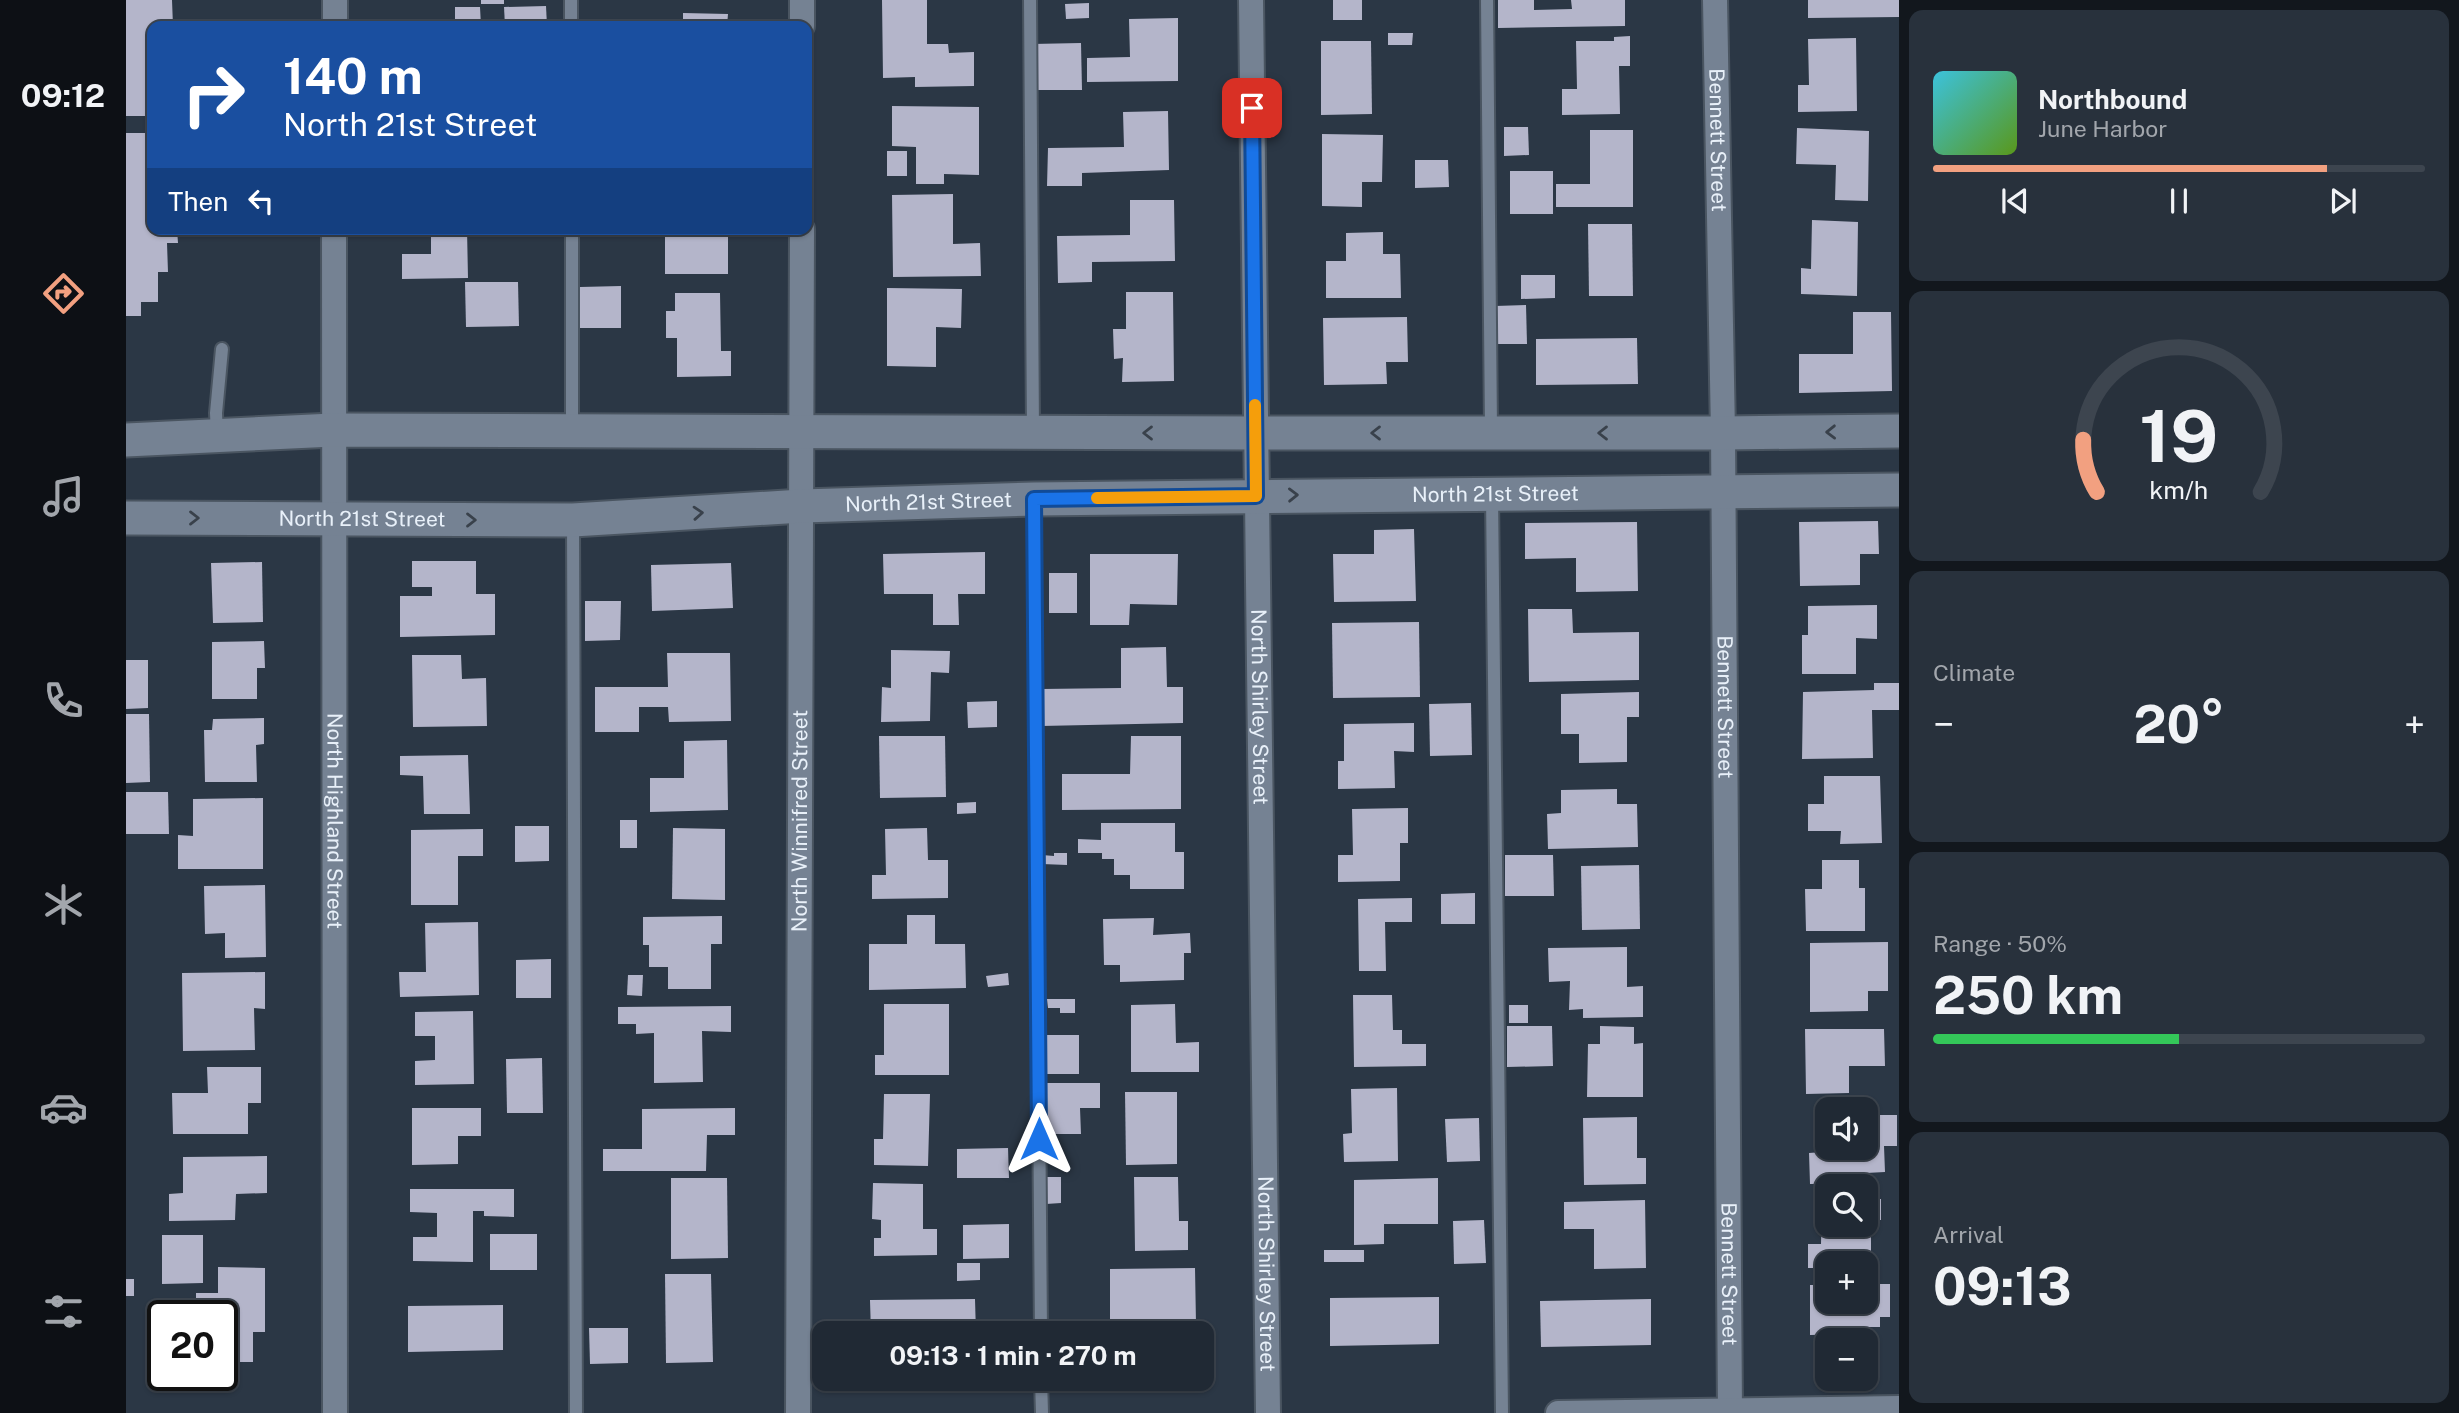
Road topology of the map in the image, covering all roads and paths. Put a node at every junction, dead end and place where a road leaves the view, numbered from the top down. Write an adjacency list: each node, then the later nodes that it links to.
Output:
1 (335, 0): 8 (street)
2 (571, 0): 9 (lane)
3 (802, 0): 10 (street)
4 (1030, 0): 19 (lane)
5 (1251, 0): 20 (street, North Shirley Street)
6 (1487, 0): 21 (lane)
7 (1715, 0): 22 (street, Bennett Street)
8 (335, 21)
9 (571, 21)
10 (802, 21)
11 (334, 235): 15 (street, North Highland Street)
12 (572, 235): 16 (lane)
13 (802, 235): 17 (street, North Winnifred Street)
14 (222, 349): 23 (lane)
15 (332, 430): 16 (main road); 23 (main road); 32 (street, North Highland Street)
16 (572, 431): 17 (main road)
17 (803, 431): 19 (main road); 30 (street, North Winnifred Street)
18 (1899, 431): 22 (main road, one-way to 22)
19 (1033, 432): 20 (main road, one-way to 19)
20 (1255, 433): 21 (main road, one-way to 20); 28 (street, North Shirley Street)
21 (1491, 433): 22 (main road, one-way to 21)
22 (1723, 433): 26 (street, Bennett Street)
23 (217, 435): 24 (main road)
24 (126, 440)
25 (1899, 490): 26 (main road, North 21st Street)
26 (1723, 492): 27 (main road, North 21st Street); 37 (street, Bennett Street)
27 (1492, 494): 28 (main road, North 21st Street, one-way to 27); 43 (lane)
28 (1256, 496): 29 (main road, North 21st Street); 42 (street, North Shirley Street)
29 (1034, 499): 30 (main road, North 21st Street); 34 (lane)
30 (802, 506): 33 (main road, North 21st Street, one-way to 30); 40 (street, North Winnifred Street)
31 (126, 518): 32 (main road, North 21st Street, one-way to 32)
32 (333, 518): 33 (main road, North 21st Street, one-way to 33); 38 (street, North Highland Street)
33 (573, 520): 39 (lane)
34 (1041, 1321)
35 (1041, 1391): 41 (lane)
36 (1899, 1408): 37 (street)
37 (1730, 1412): 44 (street)
38 (335, 1413)
39 (576, 1413)
40 (797, 1413)
41 (1042, 1413)
42 (1268, 1413)
43 (1502, 1413)
44 (1558, 1413)

